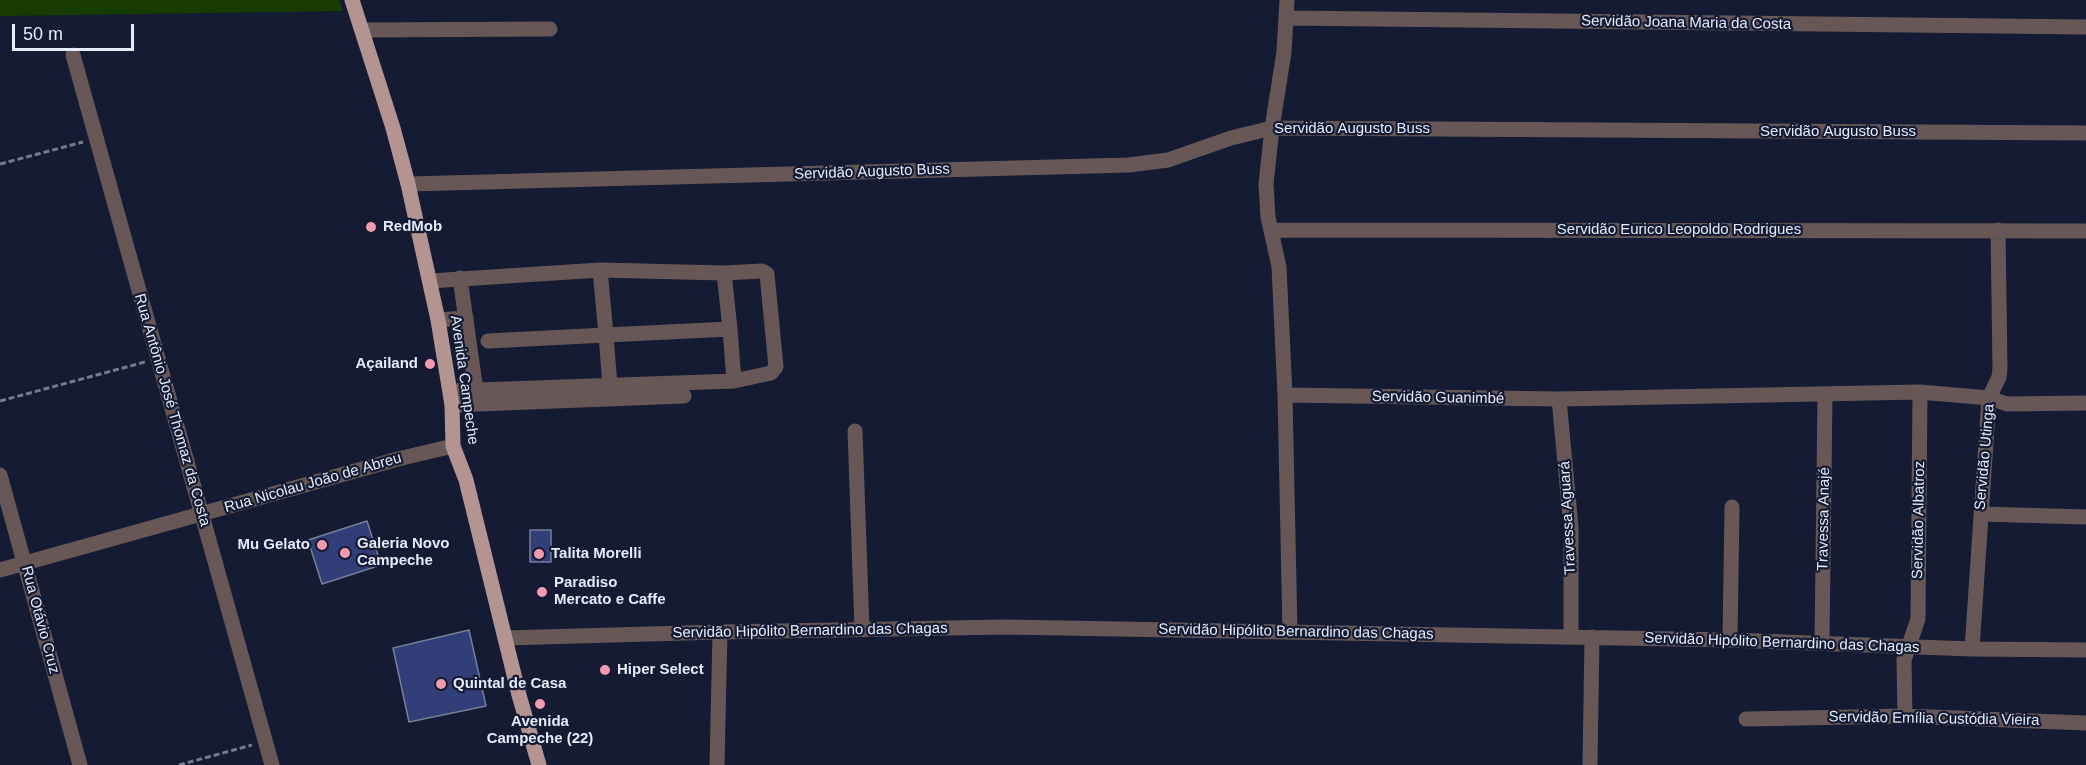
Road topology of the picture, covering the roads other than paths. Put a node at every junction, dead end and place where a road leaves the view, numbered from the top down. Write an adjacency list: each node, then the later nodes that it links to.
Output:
1 (352, 0): 6 (main road, Avenida Campeche)
2 (1287, 0): 3 (street)
3 (1287, 18): 4 (street, Servidão Joana Maria da Costa); 8 (street)
4 (2086, 27)
5 (550, 29): 6 (street)
6 (362, 30): 10 (main road, Avenida Campeche)
7 (73, 55): 38 (street, Rua Antônio José Thomaz da Costa)
8 (1272, 129): 9 (street, Servidão Augusto Buss); 10 (street, Servidão Augusto Buss); 11 (street)
9 (2086, 133)
10 (408, 184): 17 (main road, Avenida Campeche)
11 (1272, 230): 12 (street, Servidão Eurico Leopoldo Rodrigues); 28 (street)
12 (1998, 230): 13 (street, Servidão Eurico Leopoldo Rodrigues); 31 (street, Servidão Utinga)
13 (2086, 231)
14 (600, 270): 15 (street); 16 (street); 21 (street)
15 (724, 273): 20 (street); 23 (street)
16 (460, 278): 17 (street); 18 (street)
17 (430, 281): 19 (main road, Avenida Campeche)
18 (466, 318): 19 (street); 25 (street)
19 (438, 320): 30 (main road, Avenida Campeche)
20 (730, 329): 21 (street); 23 (street)
21 (606, 335): 22 (street); 24 (street)
22 (488, 342)
23 (734, 381): 24 (street)
24 (610, 386): 25 (street)
25 (476, 391): 30 (street)
26 (1920, 392): 27 (street, Servidão Guanimbé); 31 (street, Servidão Guanimbé); 51 (street, Servidão Albatroz)
27 (1825, 394): 32 (street, Servidão Guanimbé); 50 (street, Travessa Anajé)
28 (1285, 395): 32 (street, Servidão Guanimbé); 45 (street)
29 (684, 396): 30 (street)
30 (451, 398): 35 (main road, Avenida Campeche)
31 (1989, 398): 33 (street, Servidão Guanimbé); 39 (street, Servidão Utinga)
32 (1559, 399): 46 (street, Travessa Aguará)
33 (2086, 403)
34 (855, 431): 43 (street)
35 (453, 446): 38 (street, Rua Nicolau João de Abreu); 47 (main road, Avenida Campeche)
36 (0, 476): 41 (street, Rua Otávio Cruz)
37 (1732, 507): 49 (street)
38 (202, 514): 41 (street, Rua Nicolau João de Abreu); 58 (street, Rua Antônio José Thomaz da Costa)
39 (1981, 514): 40 (street); 52 (street, Servidão Utinga)
40 (2086, 517)
41 (24, 564): 42 (street, Rua Nicolau João de Abreu); 57 (street, Rua Otávio Cruz)
42 (0, 570)
43 (862, 629): 44 (street, Servidão Hipólito Bernardino das Chagas); 45 (street, Servidão Hipólito Bernardino das Chagas)
44 (720, 632): 47 (street, Servidão Hipólito Bernardino das Chagas); 60 (street)
45 (1290, 632): 46 (street, Servidão Hipólito Bernardino das Chagas)
46 (1571, 637): 48 (street, Servidão Hipólito Bernardino das Chagas)
47 (505, 638): 59 (main road, Avenida Campeche)
48 (1592, 638): 49 (street, Servidão Hipólito Bernardino das Chagas); 61 (street)
49 (1730, 640): 50 (street, Servidão Hipólito Bernardino das Chagas)
50 (1822, 643): 51 (street, Servidão Hipólito Bernardino das Chagas)
51 (1910, 647): 52 (street, Servidão Hipólito Bernardino das Chagas); 54 (street, Servidão Albatroz)
52 (1972, 649): 53 (street, Servidão Hipólito Bernardino das Chagas)
53 (2086, 650)
54 (1905, 716): 55 (street, Servidão Emília Custódia Vieira); 56 (street, Servidão Emília Custódia Vieira)
55 (1746, 719)
56 (2086, 723)
57 (80, 765)
58 (272, 765)
59 (538, 765)
60 (717, 765)
61 (1590, 765)

